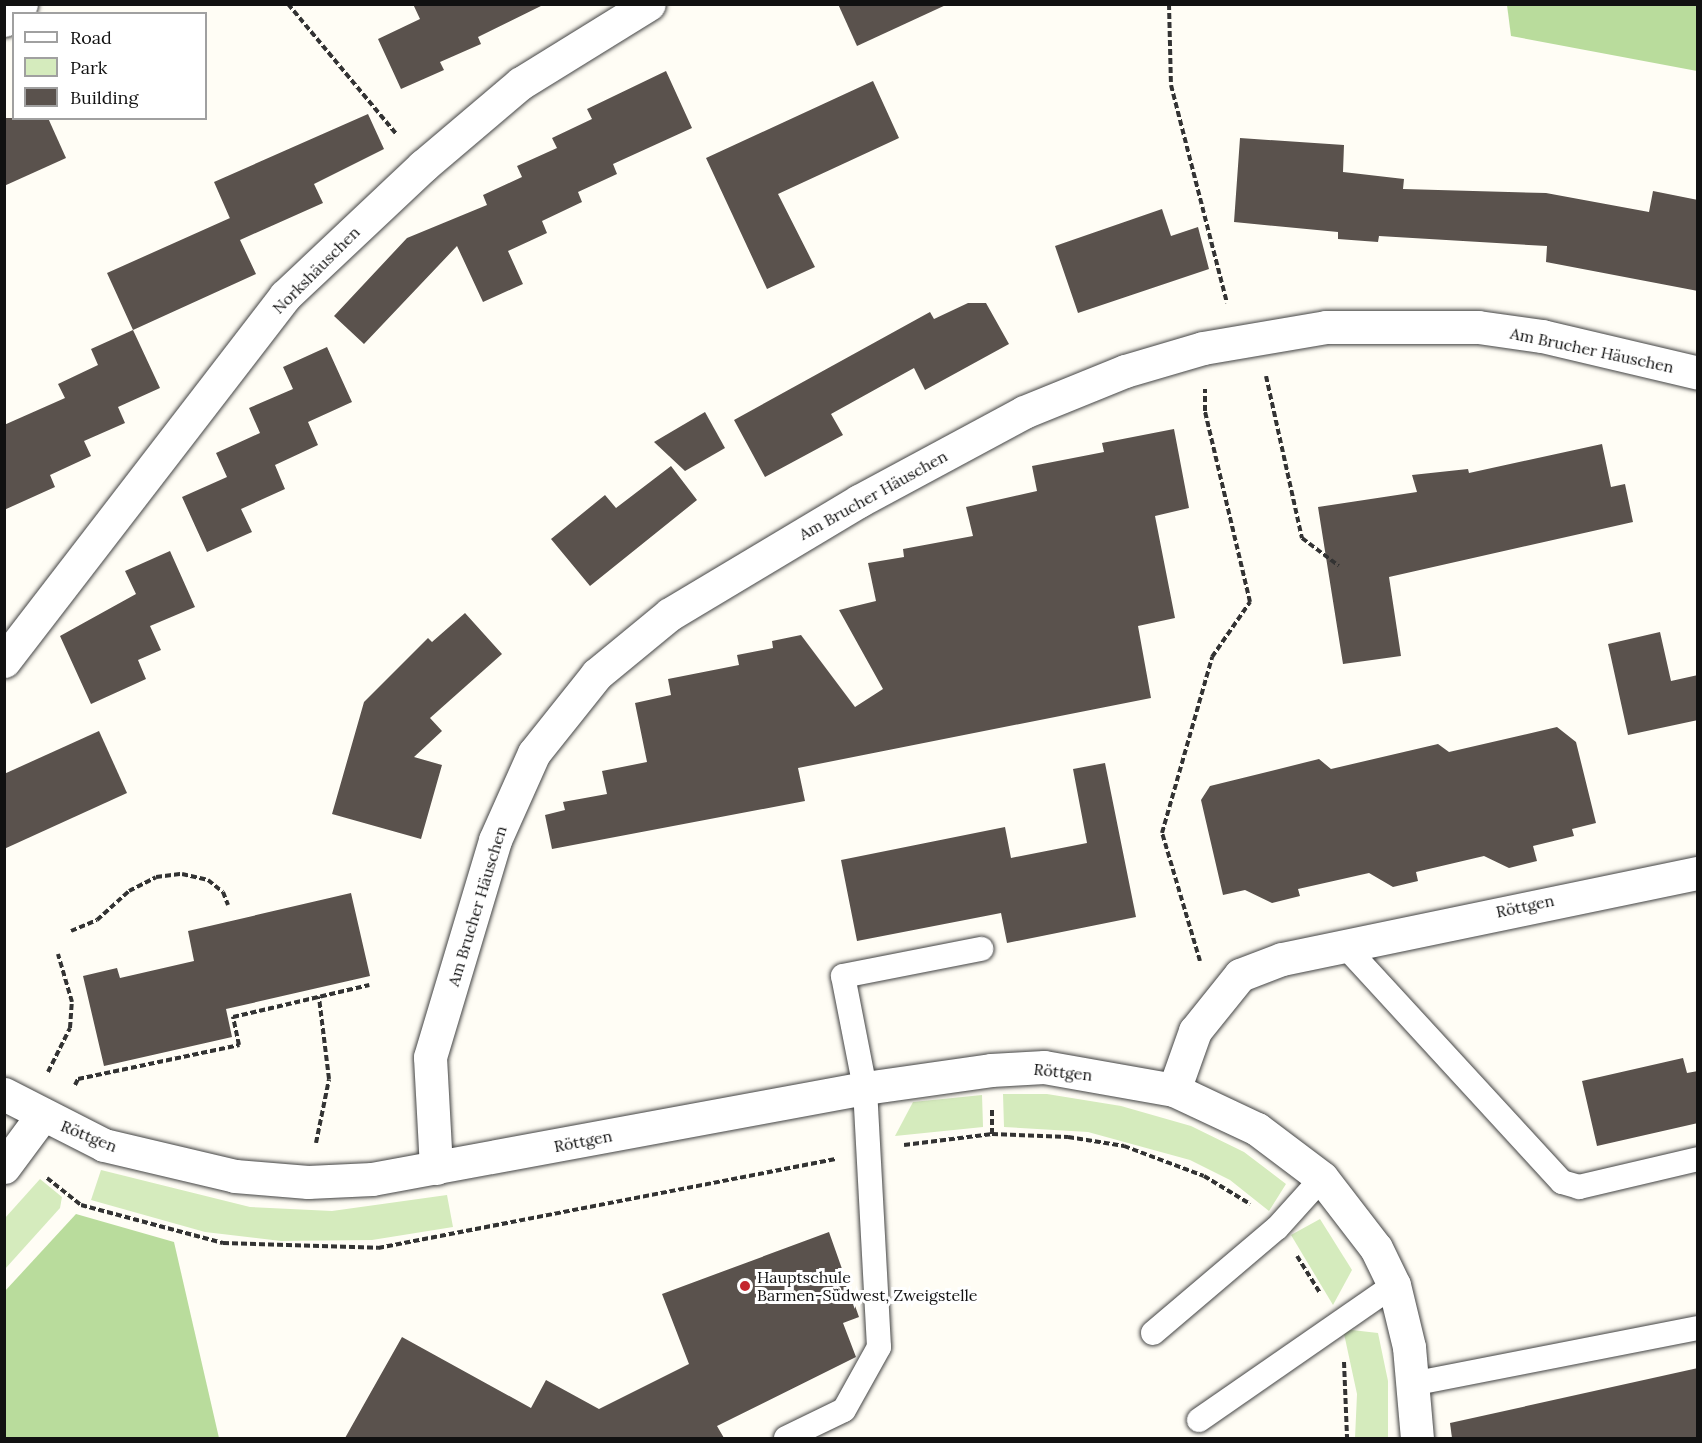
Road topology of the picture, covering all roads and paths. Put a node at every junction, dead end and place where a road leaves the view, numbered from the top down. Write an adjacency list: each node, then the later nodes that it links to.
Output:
1 (288, 4): 4 (path)
2 (649, 4): 4 (street, Norkshäuschen)
3 (1169, 4): 5 (path)
4 (423, 166): 9 (street, Norkshäuschen)
5 (1247, 339): 6 (street, Am Brucher Häuschen); 7 (street, Am Brucher Häuschen); 8 (path)
6 (1203, 348): 18 (path); 25 (street, Am Brucher Häuschen)
7 (1698, 373)
8 (1339, 566)
9 (4, 661)
10 (1698, 873): 13 (street, Röttgen)
11 (228, 905): 12 (path)
12 (71, 931)
13 (1344, 945): 18 (street, Röttgen); 23 (lane)
14 (981, 949): 19 (lane)
15 (58, 954): 21 (path)
16 (369, 985): 17 (path)
17 (319, 997): 21 (path); 27 (path)
18 (1213, 1005): 20 (street, Röttgen)
19 (865, 1088): 20 (street, Röttgen); 22 (lane); 25 (street, Röttgen)
20 (1174, 1090): 26 (street, Röttgen)
21 (31, 1110): 24 (street); 27 (street, Röttgen)
22 (868, 1152): 24 (path); 28 (path); 35 (lane)
23 (1698, 1159)
24 (10, 1160)
25 (436, 1168): 27 (street, Röttgen)
26 (1322, 1178): 28 (lane); 29 (street, Röttgen)
27 (308, 1182)
28 (1276, 1228): 30 (path); 32 (lane)
29 (1394, 1286): 30 (lane); 33 (street, Röttgen)
30 (1334, 1323): 34 (lane); 36 (path)
31 (1698, 1328): 33 (lane)
32 (1153, 1333)
33 (1413, 1384): 37 (street, Röttgen)
34 (1199, 1420)
35 (786, 1438)
36 (1347, 1438)
37 (1417, 1438)

